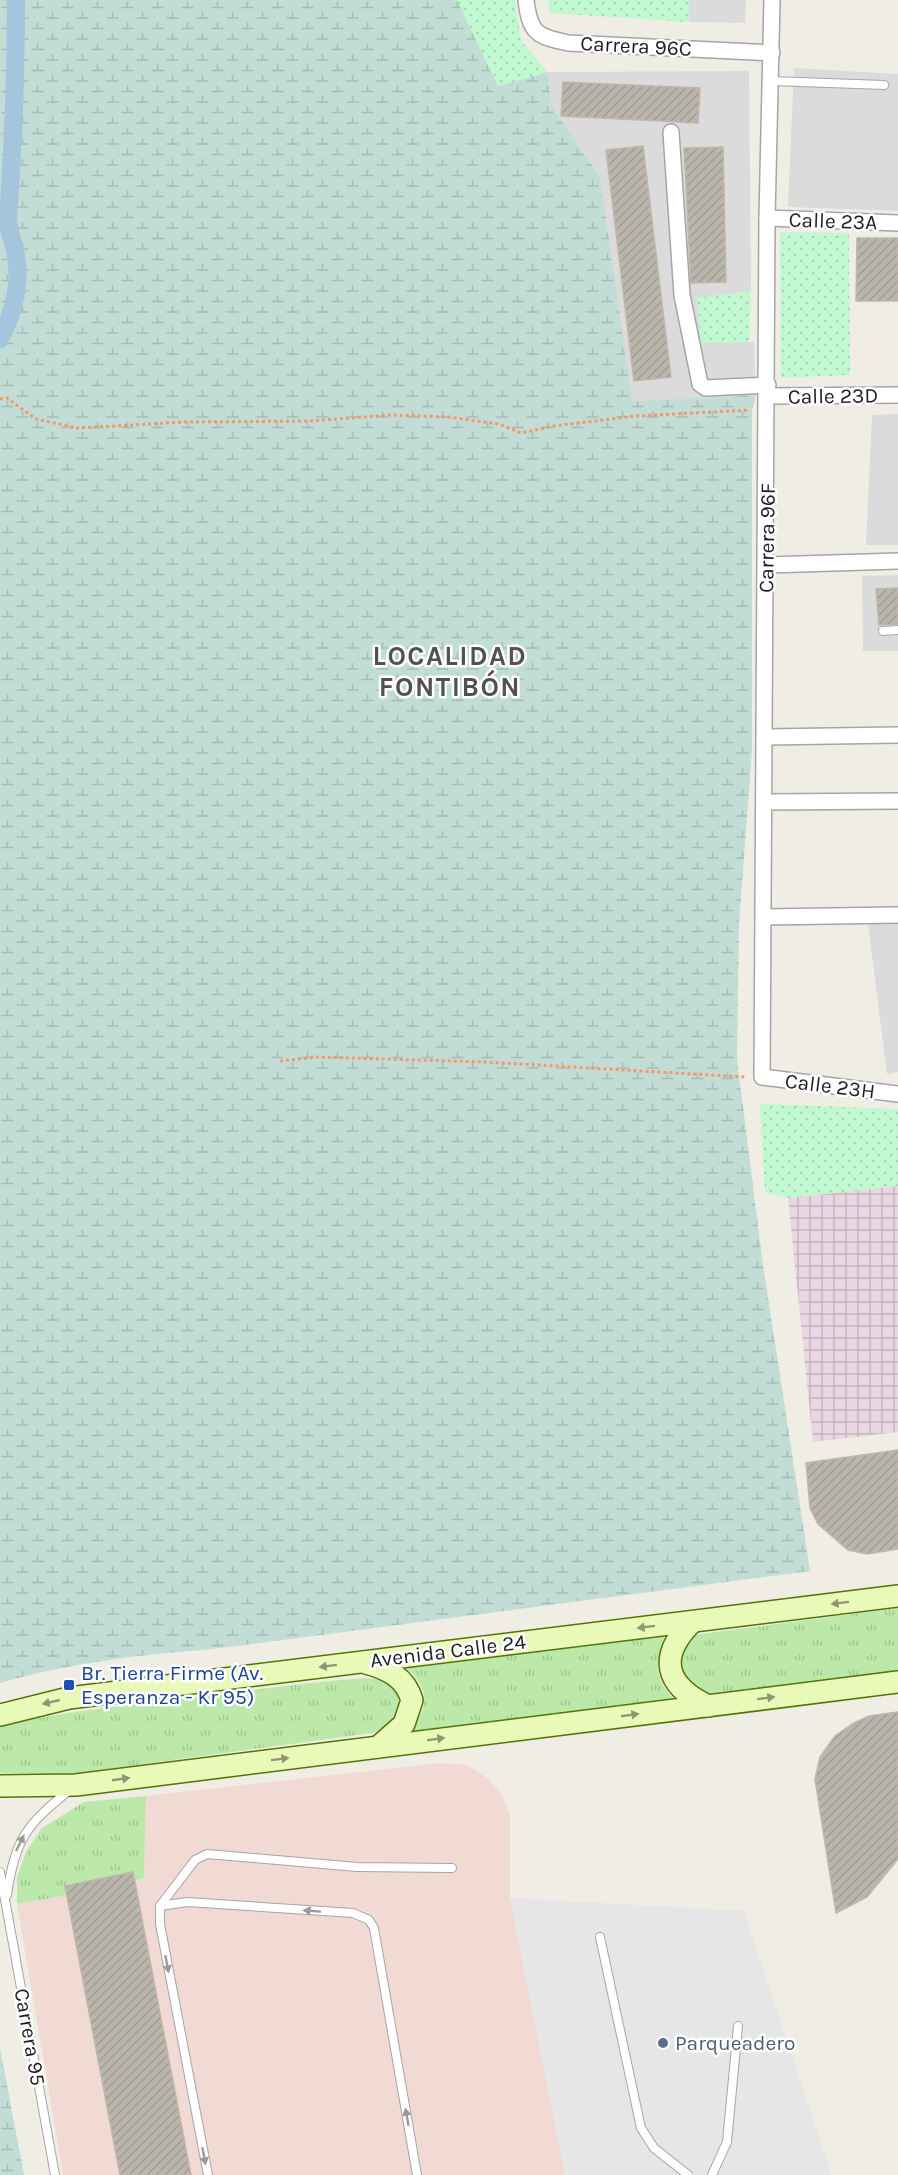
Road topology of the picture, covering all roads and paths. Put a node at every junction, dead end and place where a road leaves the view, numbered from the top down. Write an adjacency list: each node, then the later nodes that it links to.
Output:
1 (526, 0): 3 (street, Carrera 96C)
2 (772, 0): 3 (street, Carrera 96F)
3 (772, 53): 4 (street, Carrera 96F)
4 (771, 81): 5 (lane); 7 (street, Carrera 96F)
5 (884, 85)
6 (671, 132): 9 (street, Calle 23D)
7 (767, 218): 8 (street, Calle 23A); 9 (street, Carrera 96F)
8 (898, 223)
9 (768, 391): 10 (street, Calle 23D); 12 (street, Carrera 96F)
10 (898, 395)
11 (0, 399): 12 (path)
12 (768, 412): 14 (street, Carrera 96F)
13 (898, 561): 14 (street)
14 (767, 565): 18 (street, Carrera 96F)
15 (898, 630): 16 (lane)
16 (883, 631)
17 (898, 735): 18 (street)
18 (765, 737): 20 (street, Carrera 96F)
19 (898, 801): 20 (street)
20 (765, 802): 22 (street, Carrera 96F)
21 (898, 915): 22 (street)
22 (764, 917): 24 (street, Carrera 96F)
23 (280, 1060): 24 (path)
24 (762, 1077): 25 (street, Calle 23H)
25 (898, 1094)
26 (898, 1596): 27 (main road, Avenida Calle 24, one-way to 27)
27 (692, 1622): 28 (main road, Avenida Calle 24, one-way to 28); 30 (main road)
28 (361, 1662): 31 (main road, Avenida Calle 24, one-way to 31); 32 (main road)
29 (898, 1682): 30 (main road, one-way to 29)
30 (708, 1706): 32 (main road, one-way to 30)
31 (0, 1715)
32 (378, 1747): 33 (main road, one-way to 32)
33 (76, 1785): 34 (main road); 37 (lane, Carrera 95, one-way to 33)
34 (0, 1786)
35 (452, 1868): 38 (lane)
36 (0, 1872): 37 (lane, Carrera 95)
37 (7, 1899): 41 (lane, Carrera 95)
38 (160, 1906): 42 (lane, one-way to 42); 43 (lane, one-way to 38)
39 (600, 1936): 44 (lane)
40 (738, 2026): 45 (lane)
41 (55, 2175)
42 (208, 2175)
43 (417, 2175)
44 (688, 2175)
45 (712, 2175)

